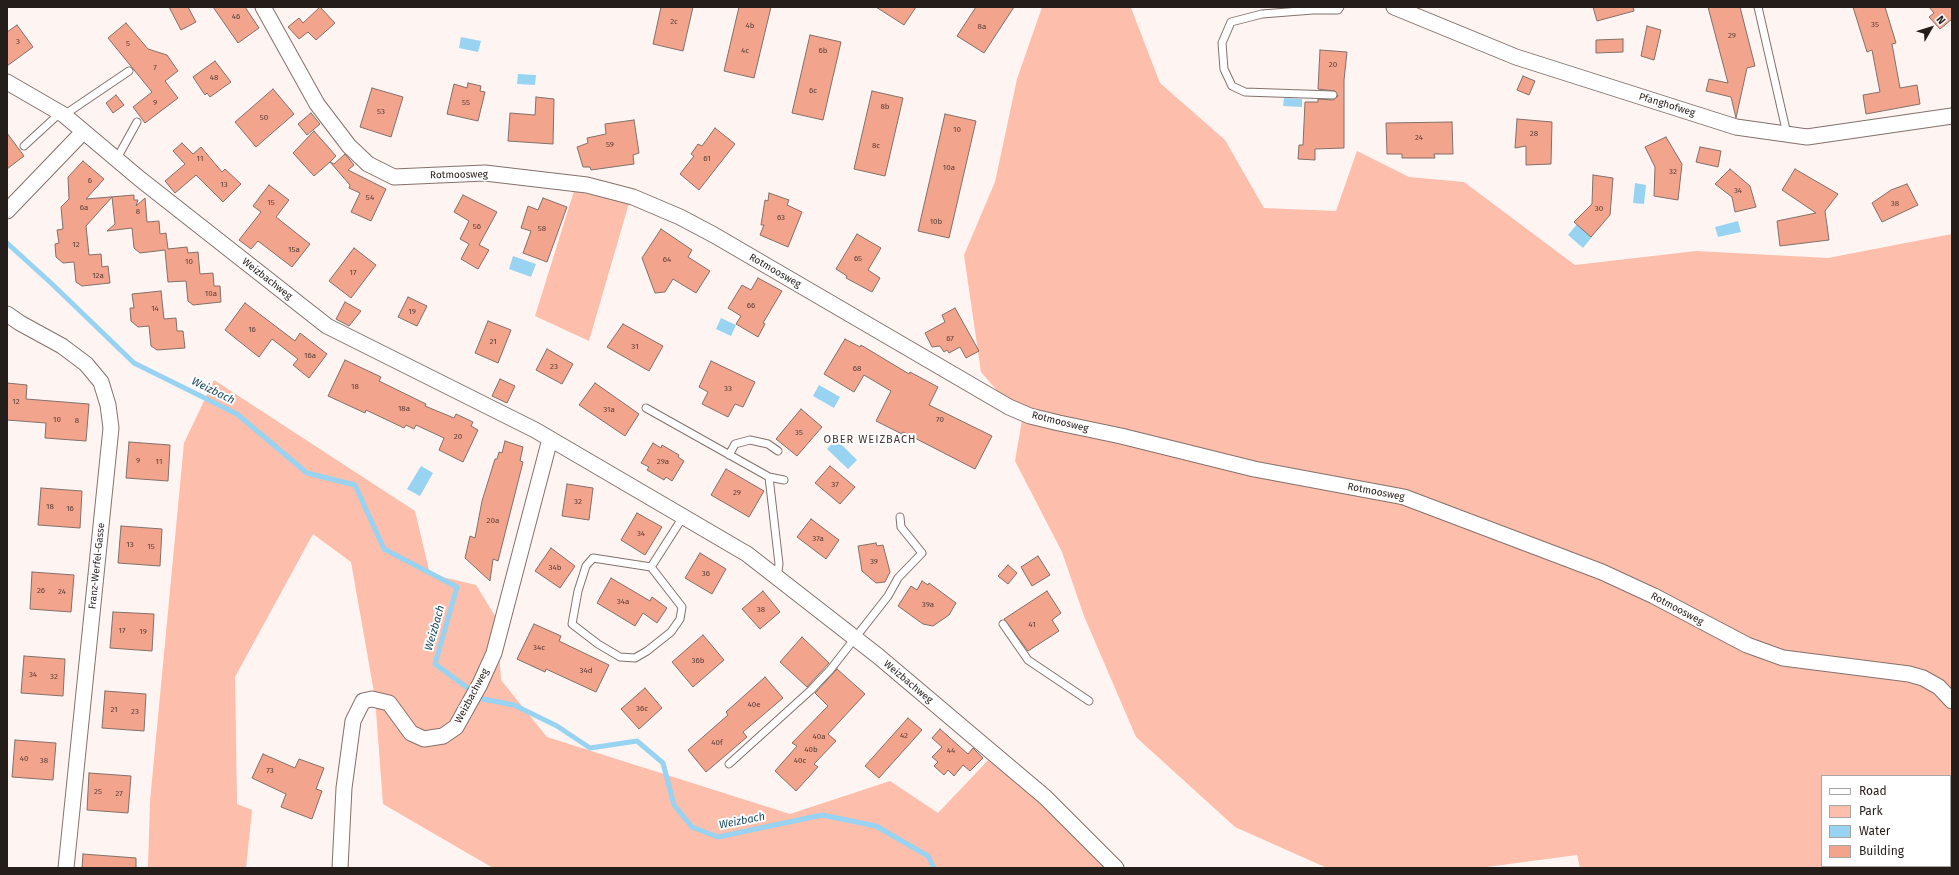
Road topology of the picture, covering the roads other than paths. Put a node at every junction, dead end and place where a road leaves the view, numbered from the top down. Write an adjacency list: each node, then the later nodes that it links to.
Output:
1 (263, 7): 29 (street, Rotmoosweg)
2 (1340, 7): 7 (lane)
3 (1394, 7): 12 (street, Pfanghofweg)
4 (1758, 7): 12 (lane)
5 (130, 71): 8 (lane)
6 (7, 82): 8 (street, Weizbachweg)
7 (1333, 95)
8 (62, 114): 11 (street, Weizbachweg); 13 (lane)
9 (1952, 116): 12 (street, Pfanghofweg)
10 (137, 122): 14 (lane)
11 (83, 132): 14 (street, Weizbachweg); 15 (street)
12 (1787, 134)
13 (24, 146)
14 (116, 160): 18 (street, Weizbachweg)
15 (8, 209)
16 (7, 314): 32 (street, Franz-Werfel-Gasse)
17 (646, 408): 20 (lane)
18 (550, 439): 23 (street, Weizbachweg); 33 (street, Weizbachweg)
19 (778, 450): 20 (lane)
20 (729, 455): 21 (lane)
21 (769, 476): 22 (lane); 26 (lane)
22 (784, 480)
23 (683, 517): 25 (lane); 26 (street, Weizbachweg)
24 (900, 517): 28 (lane)
25 (651, 567): 25 (lane)
26 (777, 578): 28 (street, Weizbachweg)
27 (1003, 624): 30 (lane)
28 (855, 639): 31 (lane); 34 (street, Weizbachweg)
29 (1952, 701)
30 (1089, 702)
31 (729, 764)
32 (66, 868)
33 (340, 868)
34 (1116, 868)

